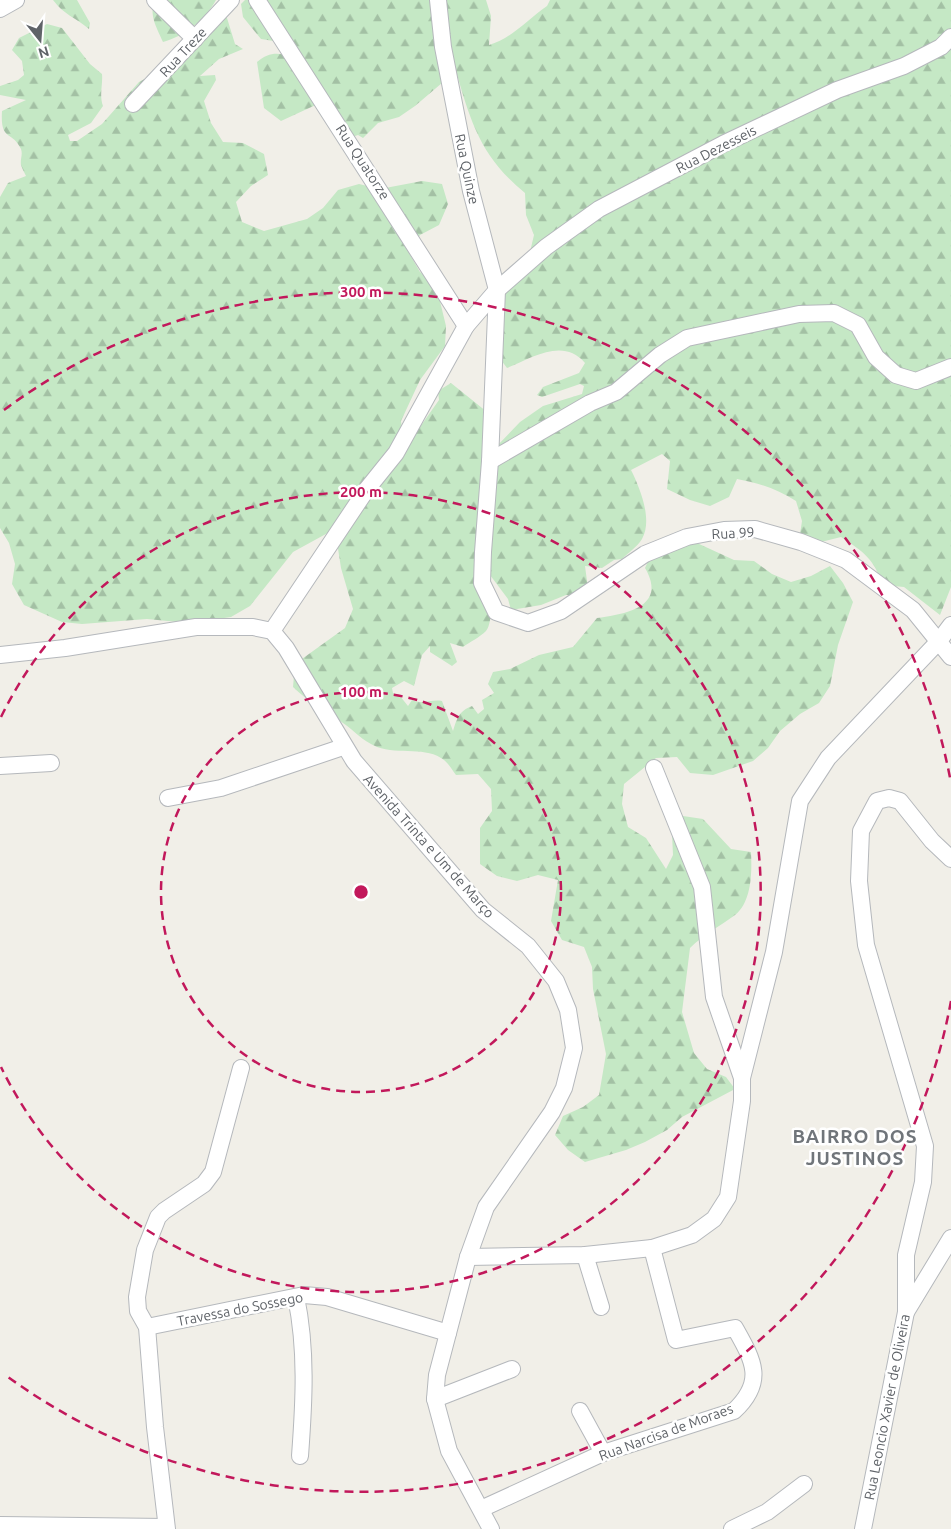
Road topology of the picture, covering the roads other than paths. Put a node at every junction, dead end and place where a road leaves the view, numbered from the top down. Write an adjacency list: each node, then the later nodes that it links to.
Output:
1 (16, 0): 6 (street)
2 (155, 0): 8 (street)
3 (231, 0): 8 (street, Rua Treze)
4 (257, 0): 11 (street, Rua Quatorze)
5 (440, 1): 10 (street, Rua Quinze)
6 (0, 9)
7 (951, 37): 10 (street, Rua Dezesseis)
8 (194, 40): 9 (street, Rua Treze)
9 (133, 104)
10 (497, 290): 11 (street); 13 (street, Rua Quinze)
11 (466, 326): 16 (street)
12 (951, 368): 13 (street)
13 (490, 461): 14 (street, Rua Quinze)
14 (496, 612): 17 (street, Rua 99)
15 (951, 625): 17 (street)
16 (272, 631): 18 (street); 20 (street, Avenida Trinta e Um de Março)
17 (939, 641): 19 (street, Rua 99); 27 (street)
18 (0, 655)
19 (951, 656)
20 (343, 746): 24 (street); 31 (street, Avenida Trinta e Um de Março)
21 (51, 763): 22 (street)
22 (0, 766)
23 (654, 768): 27 (street)
24 (168, 798)
25 (951, 858): 34 (street, Rua Leoncio Xavier de Oliveira)
26 (241, 1068): 35 (street)
27 (742, 1078): 29 (street)
28 (951, 1238): 34 (street)
29 (652, 1248): 30 (street); 40 (street, Rua Narcisa de Moraes)
30 (585, 1255): 31 (street); 33 (street)
31 (468, 1257): 36 (street, Avenida Trinta e Um de Março)
32 (296, 1297): 35 (street, Travessa do Sossego); 36 (street, Travessa do Sossego); 41 (street)
33 (601, 1307)
34 (906, 1312): 48 (street, Rua Leoncio Xavier de Oliveira)
35 (148, 1327): 45 (street)
36 (448, 1333): 38 (street, Avenida Trinta e Um de Março)
37 (512, 1369): 38 (street)
38 (435, 1399): 43 (street, Avenida Trinta e Um de Março)
39 (580, 1411): 40 (street)
40 (603, 1453): 43 (street, Rua Narcisa de Moraes)
41 (300, 1456)
42 (804, 1484): 47 (street)
43 (481, 1509): 46 (street, Avenida Trinta e Um de Março)
44 (0, 1525): 45 (street)
45 (166, 1528)
46 (491, 1529)
47 (732, 1529)
48 (863, 1529)

